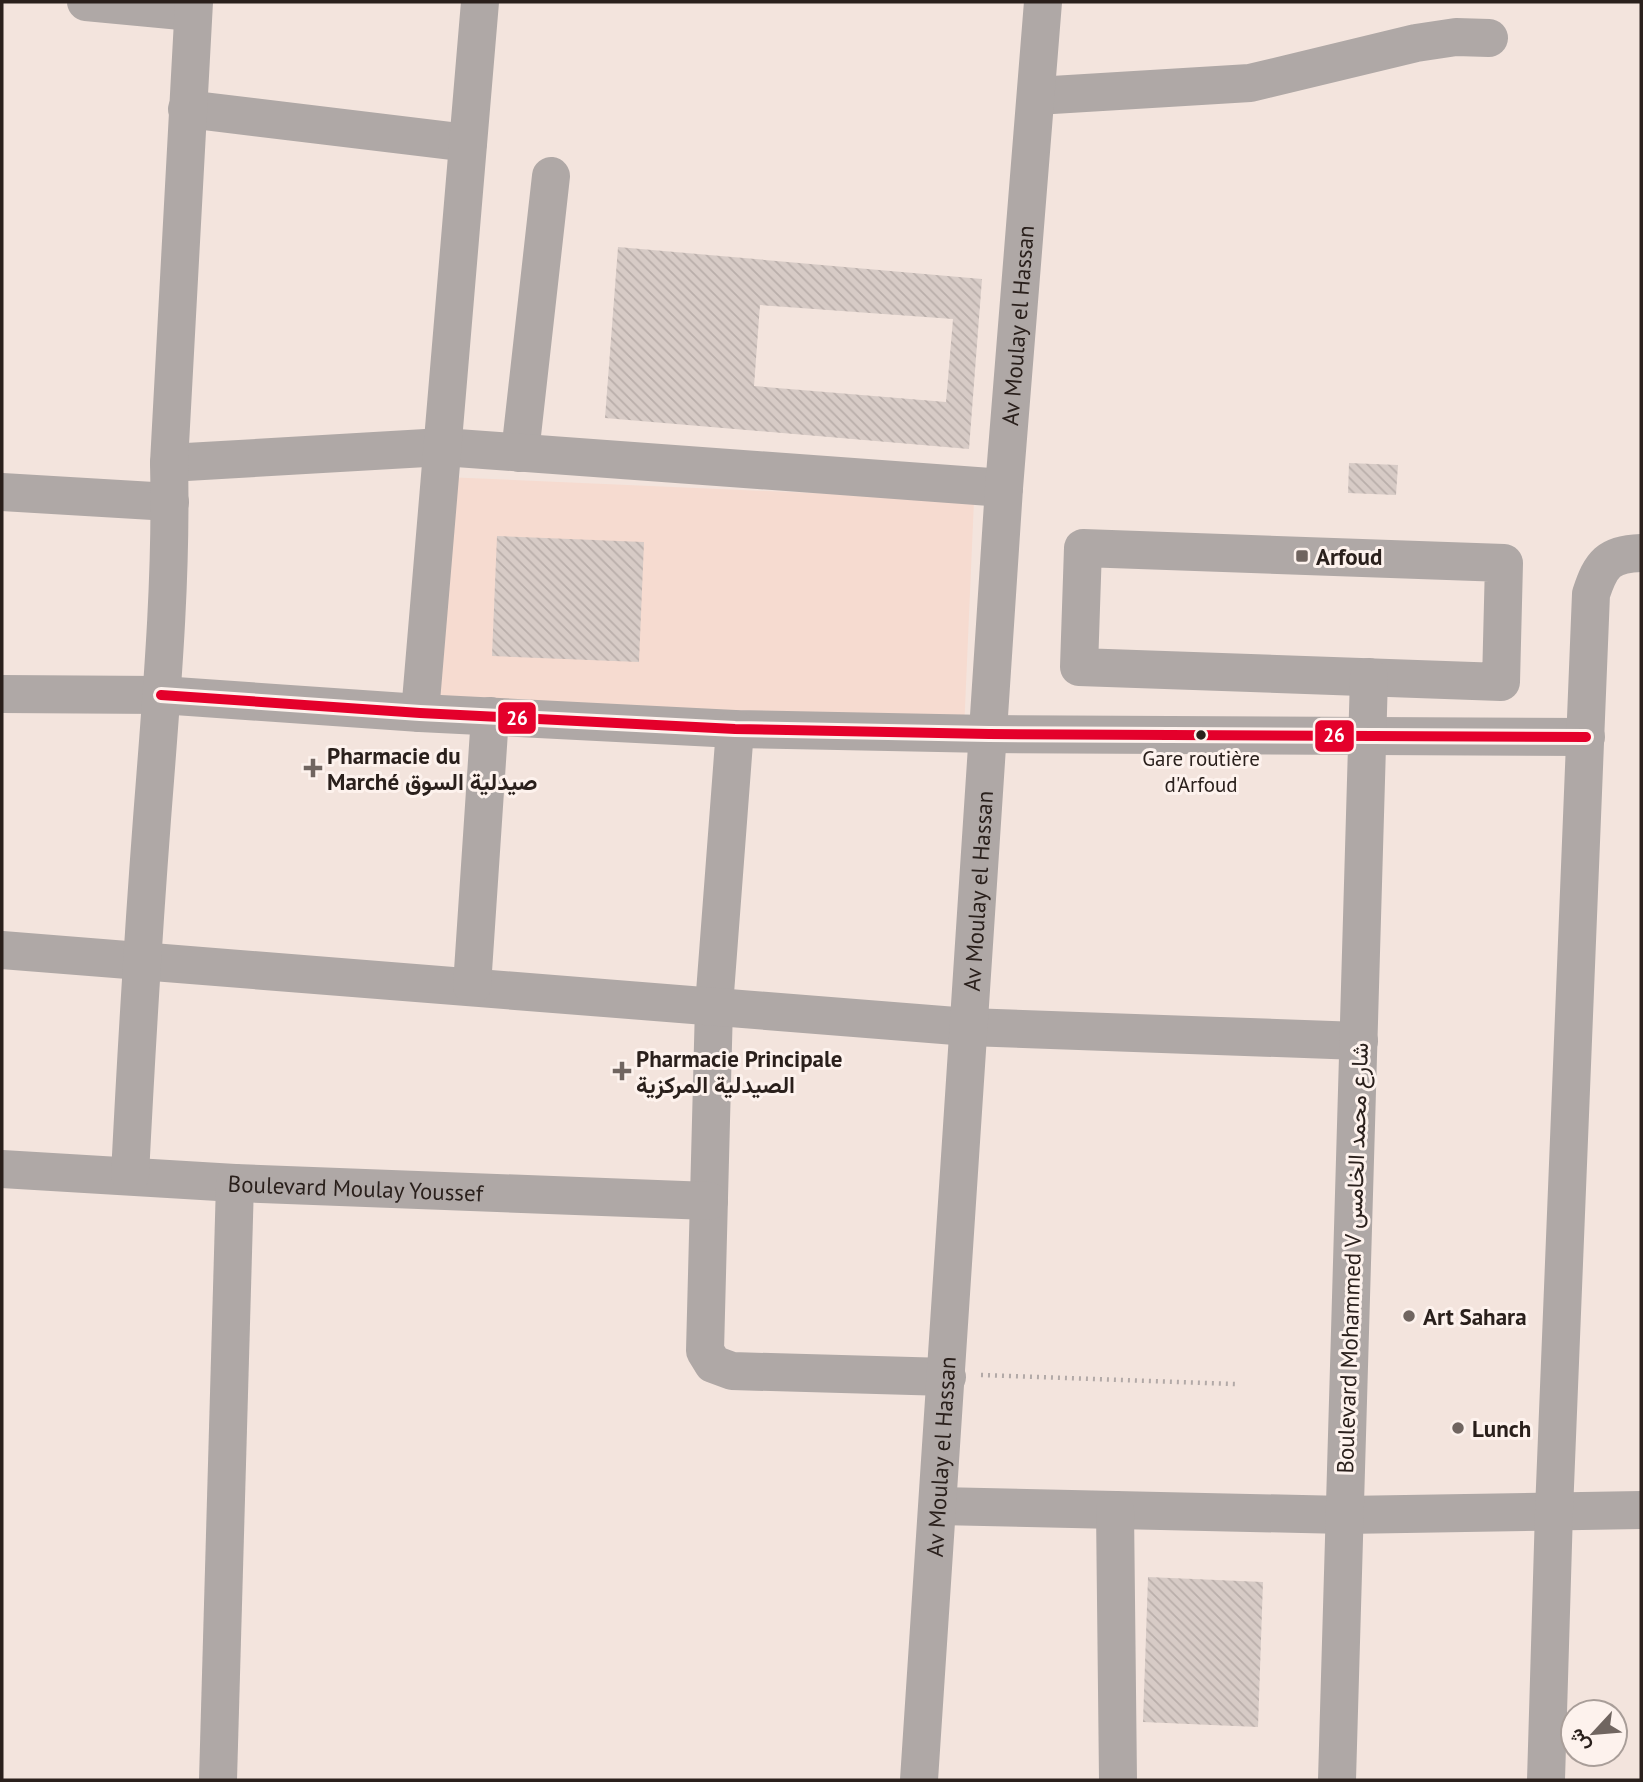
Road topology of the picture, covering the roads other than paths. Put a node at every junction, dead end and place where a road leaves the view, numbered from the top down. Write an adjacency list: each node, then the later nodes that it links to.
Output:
1 (86, 2): 4 (street)
2 (480, 2): 8 (street)
3 (1043, 2): 6 (street, Av Moulay el Hassan)
4 (193, 7): 7 (street)
5 (1489, 38): 6 (street)
6 (1036, 96): 13 (street, Av Moulay el Hassan)
7 (187, 109): 8 (street); 12 (street)
8 (468, 143): 10 (street)
9 (551, 176): 11 (street)
10 (443, 447): 11 (street); 12 (street); 20 (street)
11 (520, 453): 13 (street)
12 (169, 463): 15 (street)
13 (1004, 488): 23 (street, Av Moulay el Hassan)
14 (2, 492): 15 (street)
15 (170, 502): 19 (street)
16 (1641, 553): 25 (street)
17 (1369, 677): 17 (street); 24 (street, Boulevard Mohammed V شارع محمد الخامس)
18 (2, 694): 19 (street)
19 (161, 695): 20 (street); 27 (street)
20 (421, 713): 21 (street)
21 (490, 716): 22 (street); 28 (street)
22 (734, 729): 23 (street); 29 (street)
23 (989, 734): 24 (street); 30 (street, Av Moulay el Hassan)
24 (1368, 736): 25 (street); 31 (street, Boulevard Mohammed V شارع محمد الخامس)
25 (1586, 737): 40 (street)
26 (2, 950): 27 (street)
27 (142, 961): 28 (street); 33 (street)
28 (472, 986): 29 (street)
29 (714, 1006): 30 (street); 35 (street)
30 (968, 1027): 31 (street); 36 (street, Av Moulay el Hassan)
31 (1359, 1041): 41 (street, Boulevard Mohammed V شارع محمد الخامس)
32 (2, 1169): 33 (street, Boulevard Moulay Youssef)
33 (130, 1175): 34 (street, Boulevard Moulay Youssef)
34 (234, 1183): 35 (street, Boulevard Moulay Youssef); 42 (street)
35 (709, 1201): 36 (street)
36 (947, 1375): 37 (street, Av Moulay el Hassan)
37 (938, 1506): 38 (street); 43 (street, Av Moulay el Hassan)
38 (1115, 1510): 41 (street); 44 (street)
39 (1641, 1510): 40 (street)
40 (1554, 1511): 41 (street); 46 (street)
41 (1345, 1515): 45 (street, Boulevard Mohammed V شارع محمد الخامس)
42 (218, 1780)
43 (919, 1780)
44 (1118, 1780)
45 (1337, 1780)
46 (1546, 1780)

